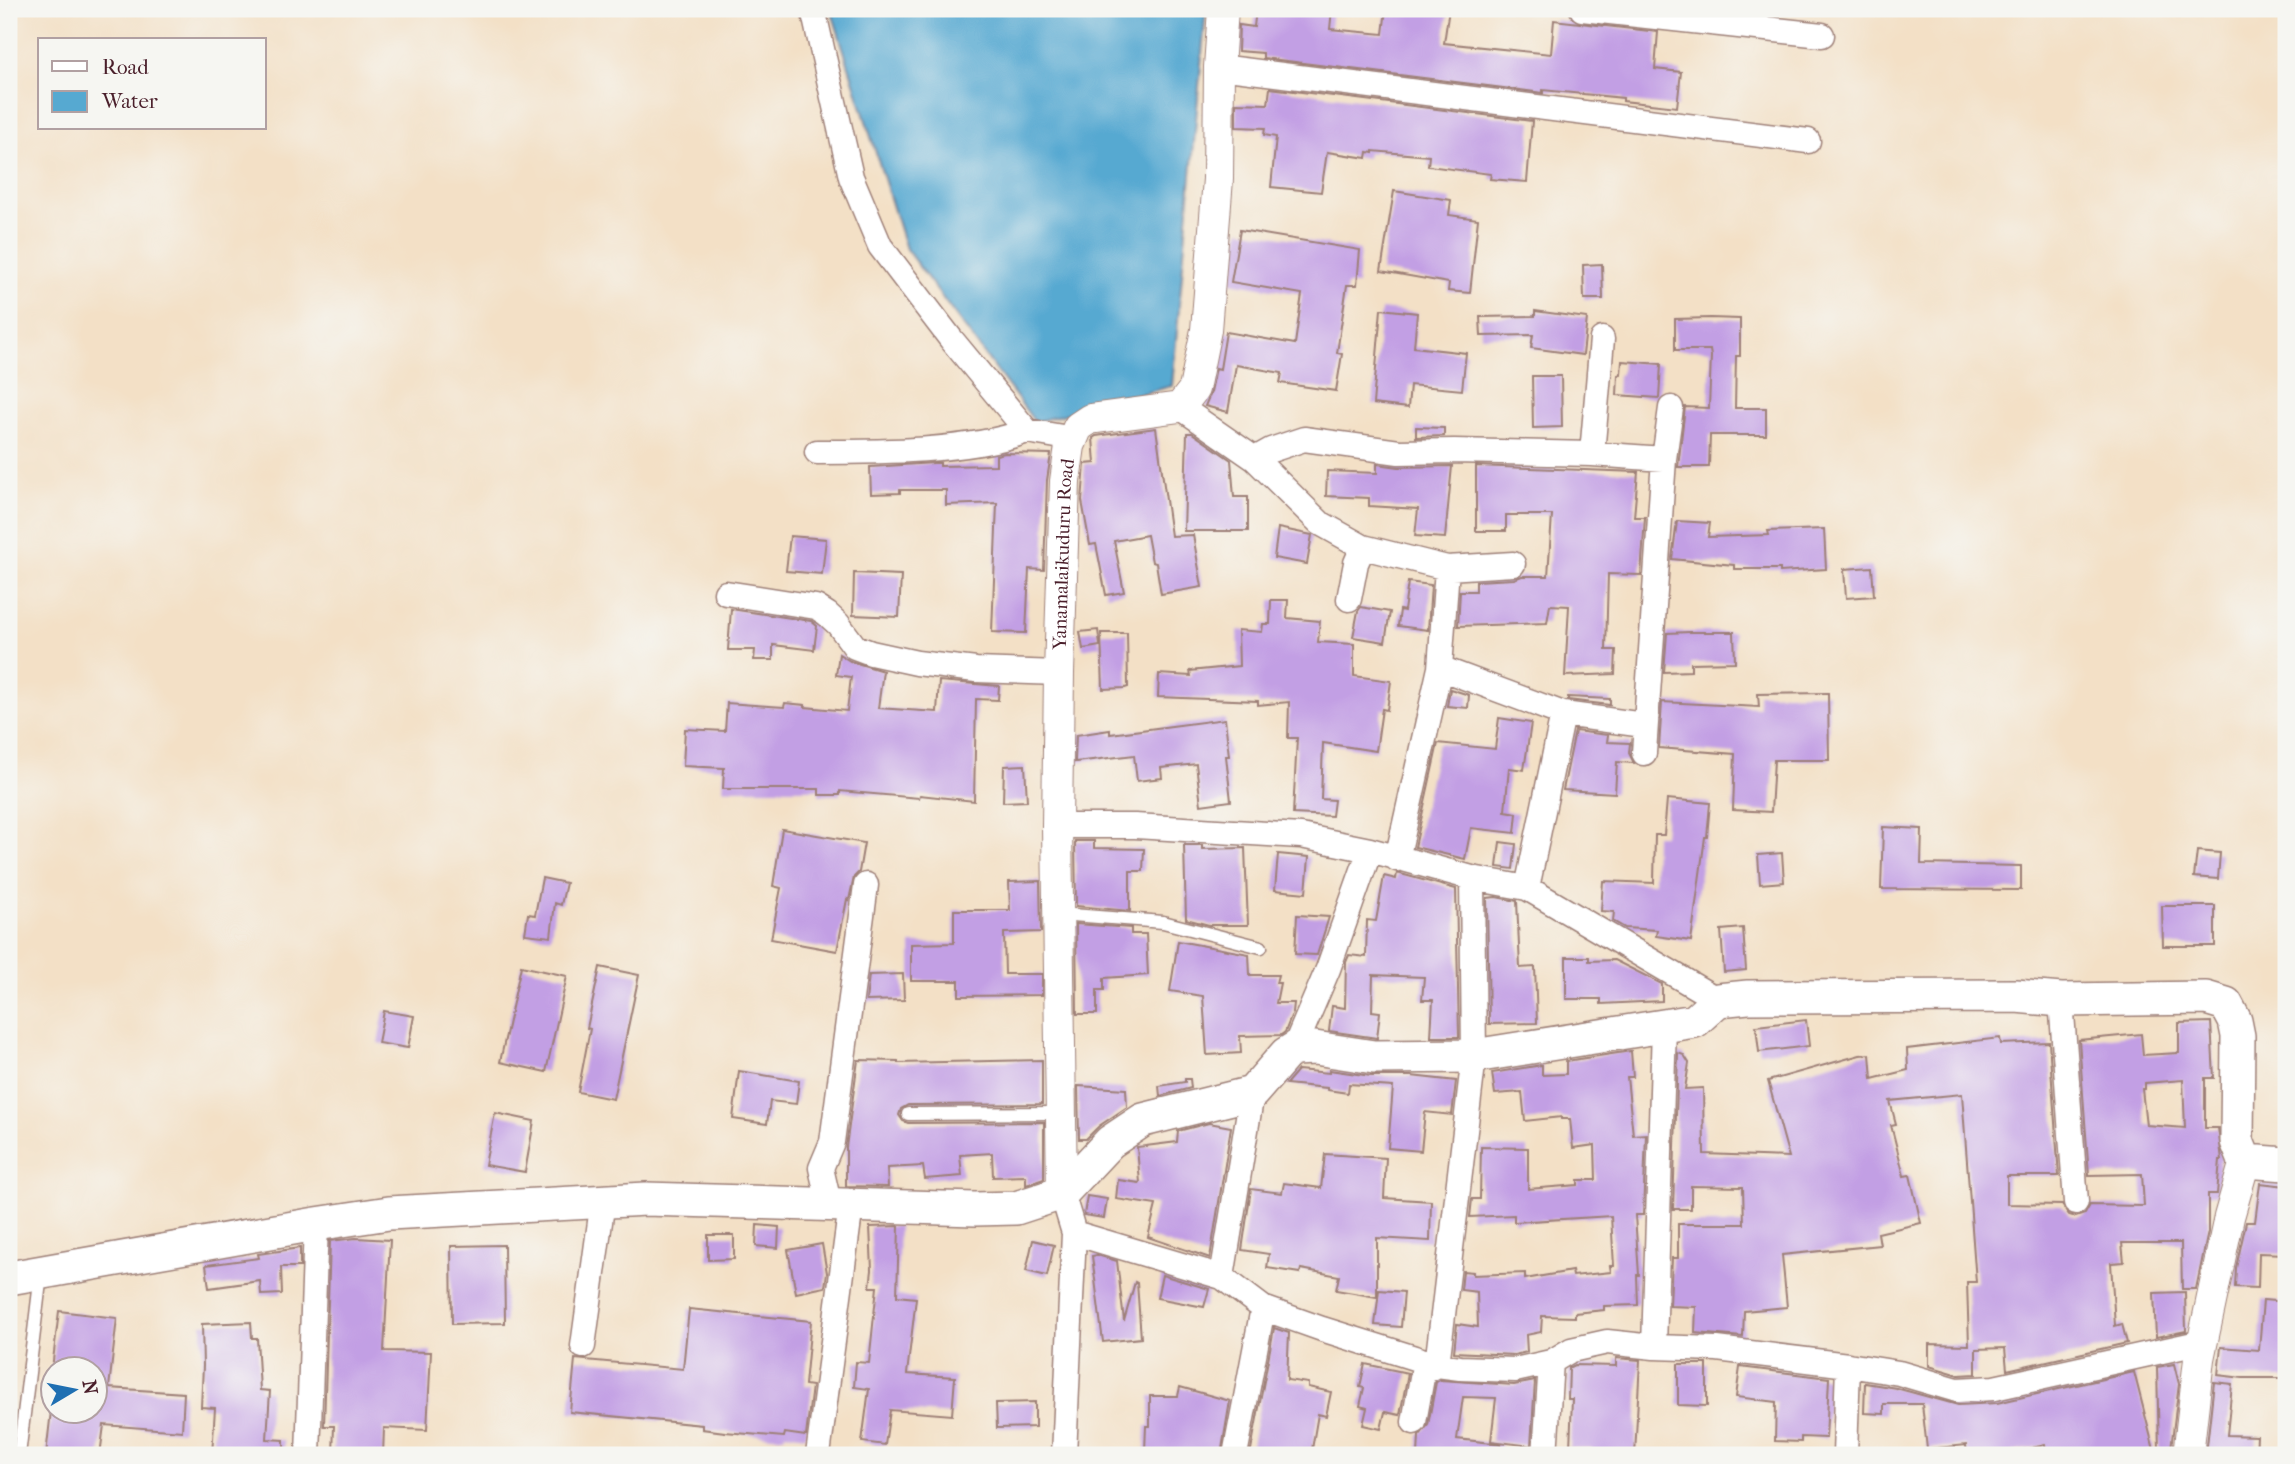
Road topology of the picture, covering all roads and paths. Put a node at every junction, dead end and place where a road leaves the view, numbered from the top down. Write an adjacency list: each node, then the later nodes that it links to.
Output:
1 (813, 9): 10 (street)
2 (1223, 9): 5 (street)
3 (1582, 9): 4 (street)
4 (1822, 35)
5 (1219, 67): 6 (street); 8 (street)
6 (1808, 141)
7 (1602, 339): 13 (street)
8 (1181, 407): 11 (street, Yanamalaikuduru Road); 14 (street)
9 (1671, 408): 15 (street)
10 (1027, 431): 11 (street); 12 (street)
11 (1074, 439): 22 (street, Yanamalaikuduru Road)
12 (817, 452)
13 (1592, 454): 14 (street); 15 (street)
14 (1255, 459): 16 (street)
15 (1664, 459): 24 (street)
16 (1363, 547): 18 (street); 20 (street)
17 (1513, 565): 18 (street)
18 (1447, 568): 21 (street)
19 (726, 593): 22 (street)
20 (1349, 599)
21 (1440, 668): 23 (street); 28 (street)
22 (1059, 673): 26 (street, Yanamalaikuduru Road)
23 (1563, 714): 24 (street); 31 (street)
24 (1644, 725): 25 (street)
25 (1644, 753)
26 (1057, 826): 27 (street); 32 (street, Yanamalaikuduru Road)
27 (1370, 850): 28 (street); 37 (street)
28 (1397, 859): 29 (street)
29 (1472, 878): 31 (street); 38 (street)
30 (866, 885): 47 (street)
31 (1527, 888): 34 (street)
32 (1059, 914): 33 (lane); 40 (street, Yanamalaikuduru Road)
33 (1261, 947)
34 (1718, 1000): 35 (main road); 36 (main road)
35 (2061, 1000): 42 (main road); 46 (street)
36 (1664, 1027): 38 (main road); 56 (street)
37 (1294, 1049): 38 (main road); 39 (main road)
38 (1474, 1056): 58 (street)
39 (1252, 1093): 44 (main road); 51 (street)
40 (1061, 1113): 41 (lane); 44 (street, Yanamalaikuduru Road)
41 (908, 1114)
42 (2245, 1161): 43 (main road); 54 (street)
43 (2286, 1164)
44 (1062, 1193): 47 (main road); 49 (street)
45 (603, 1200): 47 (main road); 48 (main road); 55 (street)
46 (2076, 1202)
47 (840, 1204): 63 (street)
48 (316, 1224): 50 (main road); 62 (street)
49 (1074, 1233): 51 (street); 64 (street)
50 (41, 1274): 52 (main road); 61 (lane)
51 (1222, 1277): 53 (street)
52 (9, 1278)
53 (1264, 1308): 58 (street); 65 (street)
54 (2203, 1342): 59 (street); 68 (street)
55 (583, 1346)
56 (1654, 1347): 57 (street); 59 (street)
57 (1551, 1362): 58 (street); 66 (street)
58 (1437, 1364): 60 (street)
59 (1848, 1365): 67 (street)
60 (1415, 1422)
61 (19, 1455)
62 (308, 1455)
63 (818, 1455)
64 (1064, 1455)
65 (1235, 1455)
66 (1545, 1455)
67 (1845, 1455)
68 (2188, 1455)

